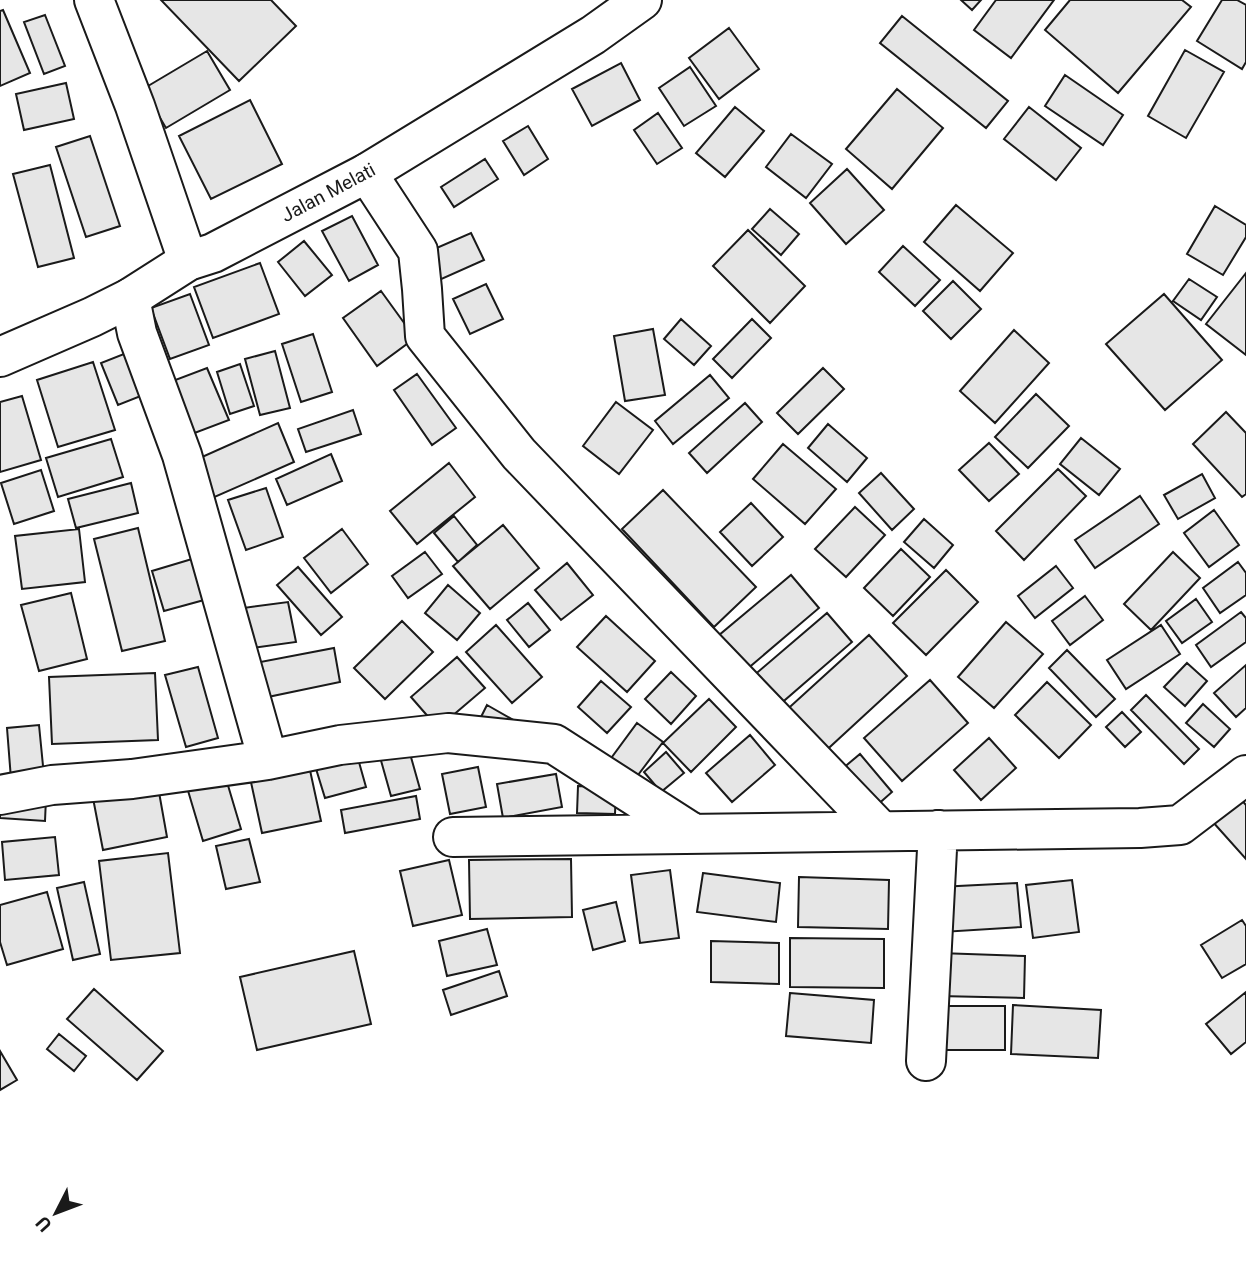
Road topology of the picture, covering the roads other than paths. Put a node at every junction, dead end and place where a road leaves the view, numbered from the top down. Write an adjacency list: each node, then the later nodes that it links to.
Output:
1 (94, 0): 4 (street)
2 (642, 0): 3 (street, Jalan Melati)
3 (367, 173): 4 (street, Jalan Melati); 11 (street)
4 (188, 261): 5 (street, Jalan Melati)
5 (130, 298): 6 (street, Jalan Melati); 7 (street)
6 (0, 357)
7 (268, 760): 9 (street); 12 (street)
8 (1246, 775): 10 (street)
9 (0, 795)
10 (938, 830): 11 (street); 14 (street)
11 (881, 831): 12 (street)
12 (694, 834): 13 (street)
13 (453, 837)
14 (926, 1060)

